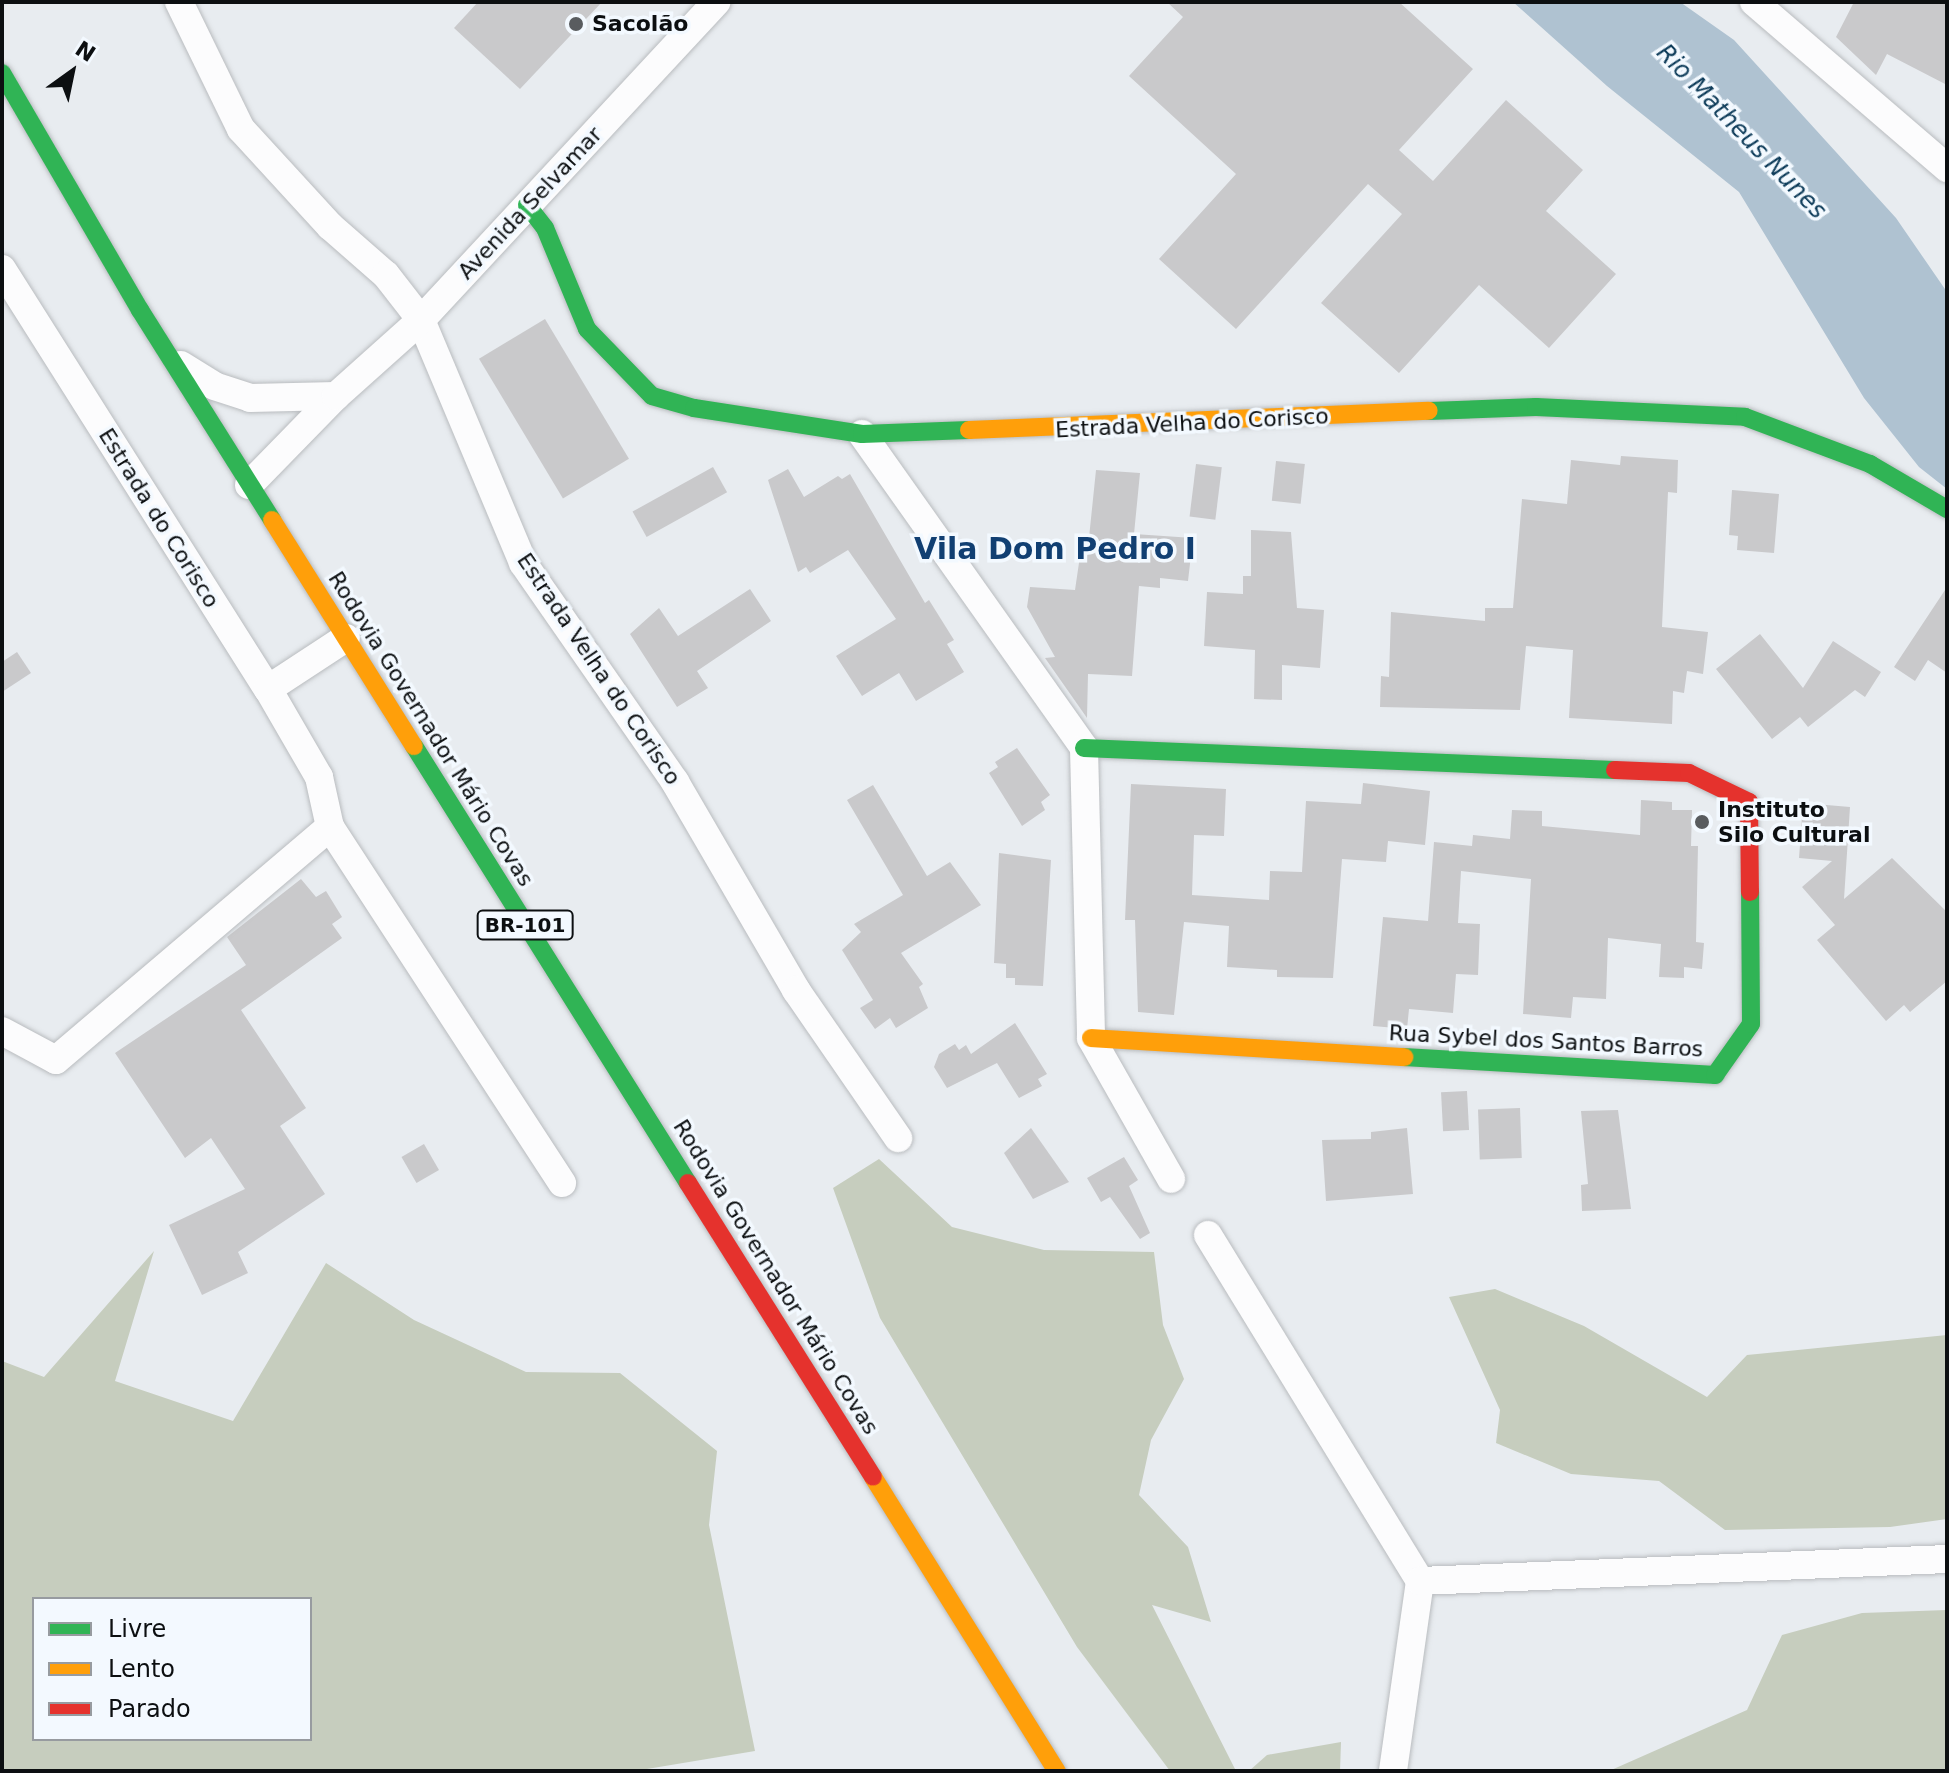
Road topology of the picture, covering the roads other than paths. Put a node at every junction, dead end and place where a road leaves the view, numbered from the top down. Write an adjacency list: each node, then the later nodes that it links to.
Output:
1 (179, 2): 8 (street, Estrada Velha do Corisco)
2 (716, 2): 6 (street, Avenida Selvamar)
3 (1754, 2): 5 (street)
4 (2, 73): 9 (main road, Rodovia Governador Mário Covas / BR-101)
5 (1947, 168)
6 (527, 205): 8 (street, Avenida Selvamar); 11 (main road, Estrada Velha do Corisco)
7 (2, 269): 15 (street, Estrada do Corisco)
8 (421, 320): 10 (street, Avenida Selvamar); 20 (street, Estrada Velha do Corisco)
9 (170, 357): 10 (street); 12 (main road, Rodovia Governador Mário Covas / BR-101)
10 (336, 396): 12 (street, Avenida Selvamar)
11 (862, 434): 13 (main road, Estrada Velha do Corisco); 16 (street)
12 (249, 485): 14 (main road, Rodovia Governador Mário Covas / BR-101)
13 (1947, 509)
14 (346, 638): 15 (street); 26 (main road, Rodovia Governador Mário Covas / BR-101)
15 (268, 689): 17 (street, Estrada do Corisco)
16 (1084, 748): 19 (street); 19 (main road, Rua Sybel dos Santos Barros)
17 (330, 827): 18 (street); 22 (street)
18 (2, 1031)
19 (1091, 1038): 21 (street)
20 (898, 1138)
21 (1171, 1179)
22 (562, 1183)
23 (1208, 1235): 25 (street)
24 (1947, 1559): 25 (street)
25 (1420, 1581): 27 (street)
26 (1057, 1771)
27 (1393, 1771)

